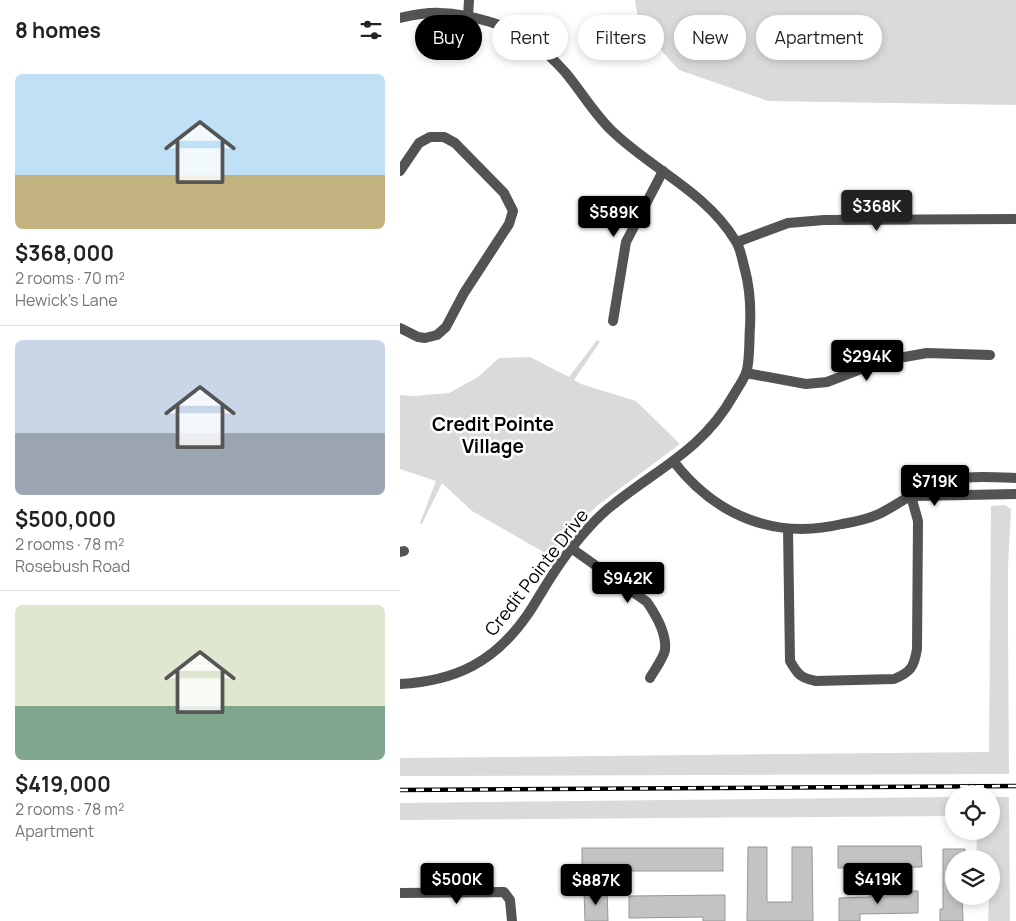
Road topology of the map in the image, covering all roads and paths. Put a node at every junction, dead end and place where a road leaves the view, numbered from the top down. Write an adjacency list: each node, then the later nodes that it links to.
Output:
1 (469, 0): 3 (street)
2 (457, 15): 4 (street, Credit Pointe Drive)
3 (468, 15)
4 (400, 18)
5 (482, 21): 7 (street, Credit Pointe Drive)
6 (400, 171): 11 (street)
7 (663, 171): 9 (street, Credit Pointe Drive); 10 (street)
8 (1016, 218): 9 (street)
9 (737, 242): 13 (street, Credit Pointe Drive)
10 (613, 321)
11 (400, 328)
12 (990, 355): 13 (street)
13 (746, 373): 14 (street, Credit Pointe Drive)
14 (674, 462): 18 (street); 19 (street, Credit Pointe Drive)
15 (1016, 478): 17 (street)
16 (1016, 494): 17 (street)
17 (911, 496): 18 (street); 18 (street)
18 (788, 530)
19 (571, 548): 20 (street); 21 (street, Credit Pointe Drive)
20 (650, 678)
21 (400, 684)
22 (400, 893): 23 (street)
23 (512, 921)

